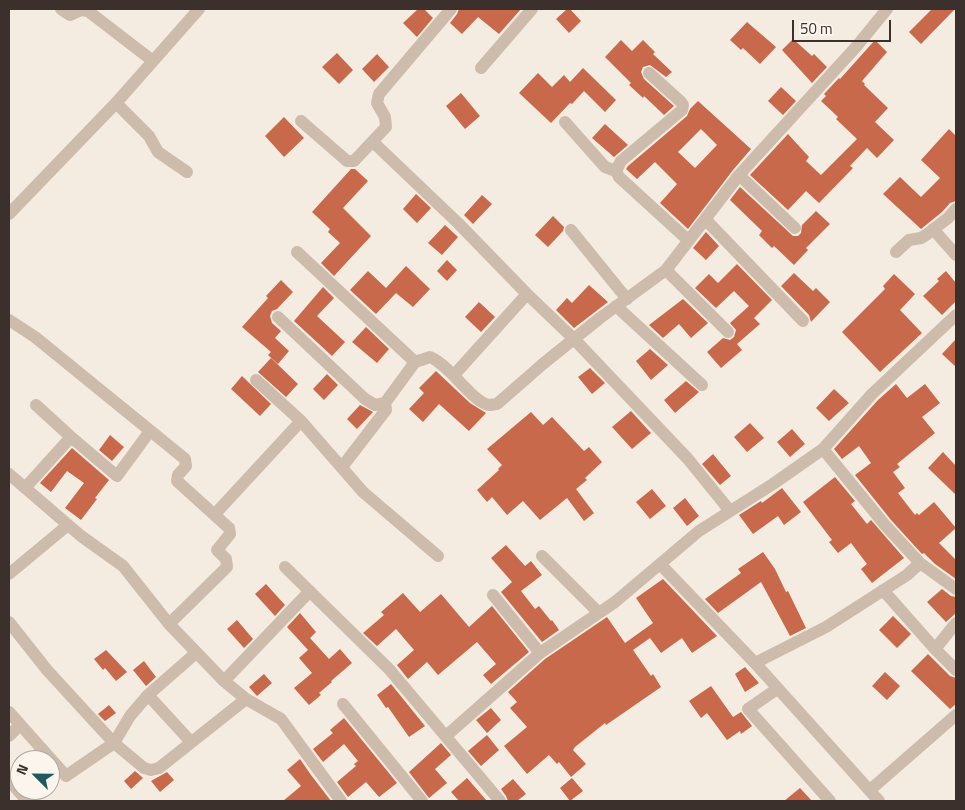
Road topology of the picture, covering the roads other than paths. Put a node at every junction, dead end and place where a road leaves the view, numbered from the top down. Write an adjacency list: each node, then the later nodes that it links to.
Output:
1 (61, 9): 6 (street)
2 (199, 9): 6 (street)
3 (452, 9): 12 (street)
4 (532, 9): 7 (street)
5 (887, 9): 15 (street)
6 (153, 61): 9 (street)
7 (481, 68)
8 (649, 73): 13 (street)
9 (116, 103): 14 (street); 17 (street)
10 (301, 121): 12 (street)
11 (565, 122): 13 (street)
12 (373, 142): 27 (street)
13 (616, 171): 22 (street)
14 (187, 172)
15 (739, 175): 18 (street); 19 (street)
16 (956, 209): 20 (street)
17 (9, 214)
18 (706, 219): 22 (street); 33 (street)
19 (795, 228)
20 (934, 229): 24 (street); 25 (street)
21 (571, 230): 28 (street)
22 (688, 240): 26 (street)
23 (297, 252): 36 (street)
24 (896, 252)
25 (956, 255)
26 (666, 270): 28 (street); 34 (street)
27 (527, 294): 35 (street); 37 (street)
28 (627, 299): 29 (street)
29 (616, 306): 35 (street); 39 (street)
30 (956, 315): 45 (street)
31 (278, 317): 40 (street)
32 (9, 320): 43 (street)
33 (803, 321)
34 (728, 332)
35 (574, 339): 37 (street); 49 (street)
36 (415, 362): 37 (street); 40 (street)
37 (454, 375)
38 (256, 380): 42 (street)
39 (702, 385)
40 (385, 403): 46 (street)
41 (36, 405): 44 (street)
42 (301, 421): 46 (street); 50 (street)
43 (150, 431): 44 (street); 50 (street)
44 (71, 438): 48 (street)
45 (823, 449): 49 (street); 54 (street)
46 (342, 467): 52 (street)
47 (9, 474): 48 (street)
48 (25, 488): 51 (street)
49 (730, 511): 55 (street)
50 (215, 514): 65 (street)
51 (68, 525): 57 (street); 65 (street)
52 (438, 556)
53 (542, 556): 62 (street)
54 (920, 562): 58 (street); 59 (street)
55 (660, 564): 62 (street); 69 (street)
56 (285, 567): 60 (street)
57 (9, 574)
58 (956, 589)
59 (883, 590): 66 (street); 69 (street)
60 (310, 591): 71 (street); 80 (street)
61 (494, 595): 68 (street)
62 (599, 613): 68 (street)
63 (9, 622): 82 (street)
64 (956, 623): 66 (street)
65 (169, 624): 67 (street)
66 (935, 649): 70 (street)
67 (196, 653): 71 (street); 73 (street)
68 (540, 653): 80 (street)
69 (755, 663): 72 (street)
70 (956, 670)
71 (224, 681): 74 (street)
72 (777, 689): 84 (street); 89 (street)
73 (148, 695): 81 (street); 82 (street)
74 (246, 699): 81 (street); 86 (street)
75 (343, 704): 87 (street)
76 (9, 712): 78 (street)
77 (956, 715): 84 (street)
78 (20, 725): 79 (street); 82 (street)
79 (9, 736)
80 (446, 736): 88 (street)
81 (191, 742): 82 (street)
82 (114, 743)
83 (9, 780): 85 (street)
84 (870, 790): 90 (street)
85 (27, 801)
86 (341, 801)
87 (422, 801)
88 (500, 801)
89 (830, 801)
90 (879, 801)

